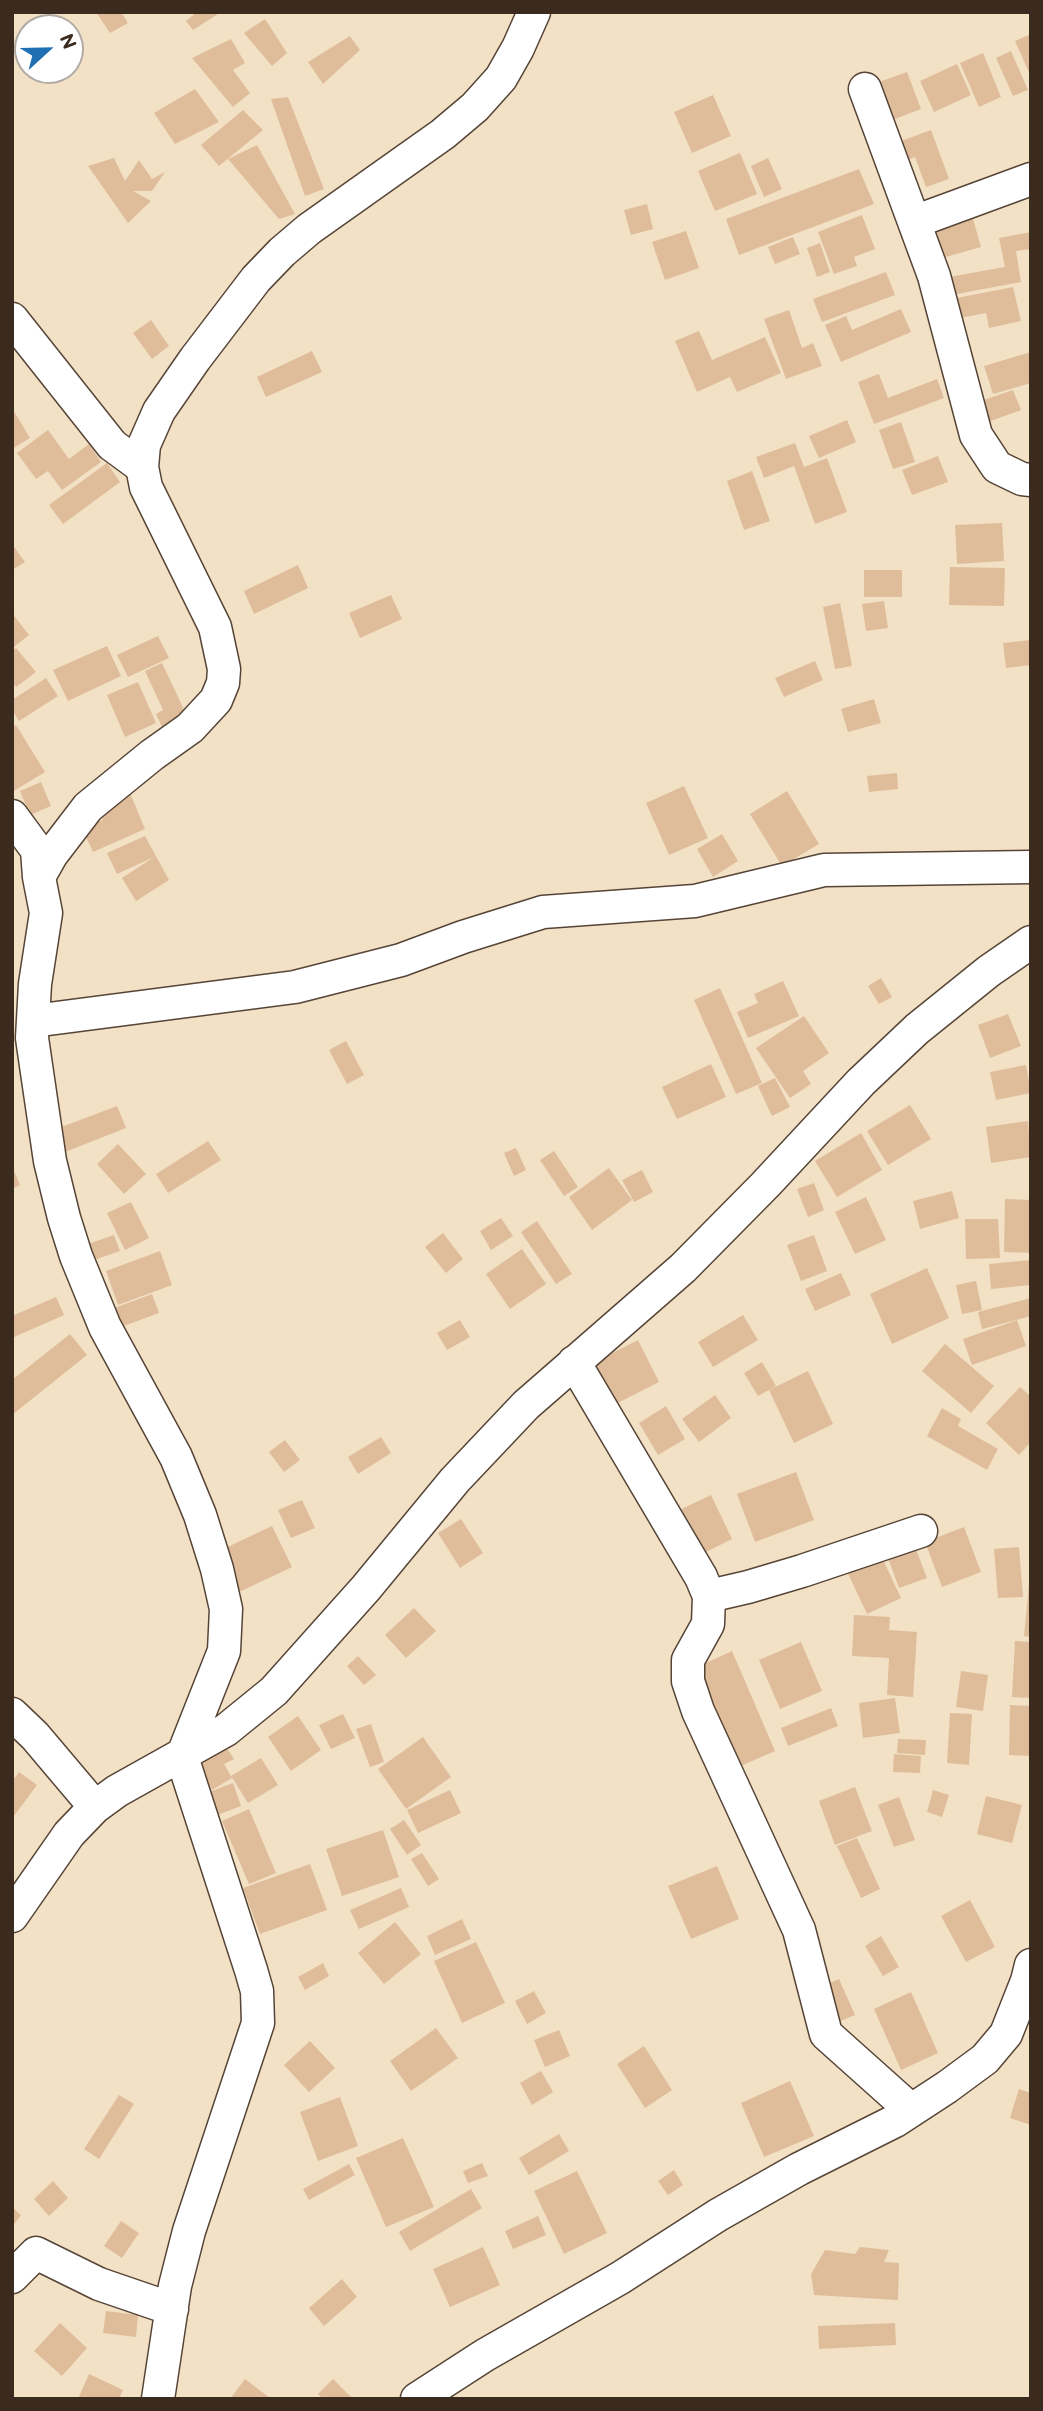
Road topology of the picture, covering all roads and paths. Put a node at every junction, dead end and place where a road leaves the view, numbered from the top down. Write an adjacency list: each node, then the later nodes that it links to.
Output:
1 (534, 12): 6 (street)
2 (865, 89): 4 (street)
3 (1031, 179): 4 (street)
4 (914, 222): 7 (street)
5 (12, 320): 6 (street)
6 (142, 467): 10 (street)
7 (1031, 480)
8 (12, 816): 10 (street)
9 (1031, 867): 12 (street)
10 (39, 877): 12 (street)
11 (1031, 942): 13 (street)
12 (33, 1021): 17 (street)
13 (574, 1362): 15 (street); 17 (street)
14 (921, 1531): 15 (street)
15 (709, 1596): 21 (street)
16 (12, 1714): 18 (street)
17 (182, 1757): 18 (street); 23 (street)
18 (95, 1807): 19 (street)
19 (12, 1916)
20 (1031, 1965): 21 (street)
21 (911, 2110): 25 (street)
22 (12, 2277): 23 (street)
23 (172, 2309): 24 (street)
24 (158, 2399)
25 (417, 2399)

